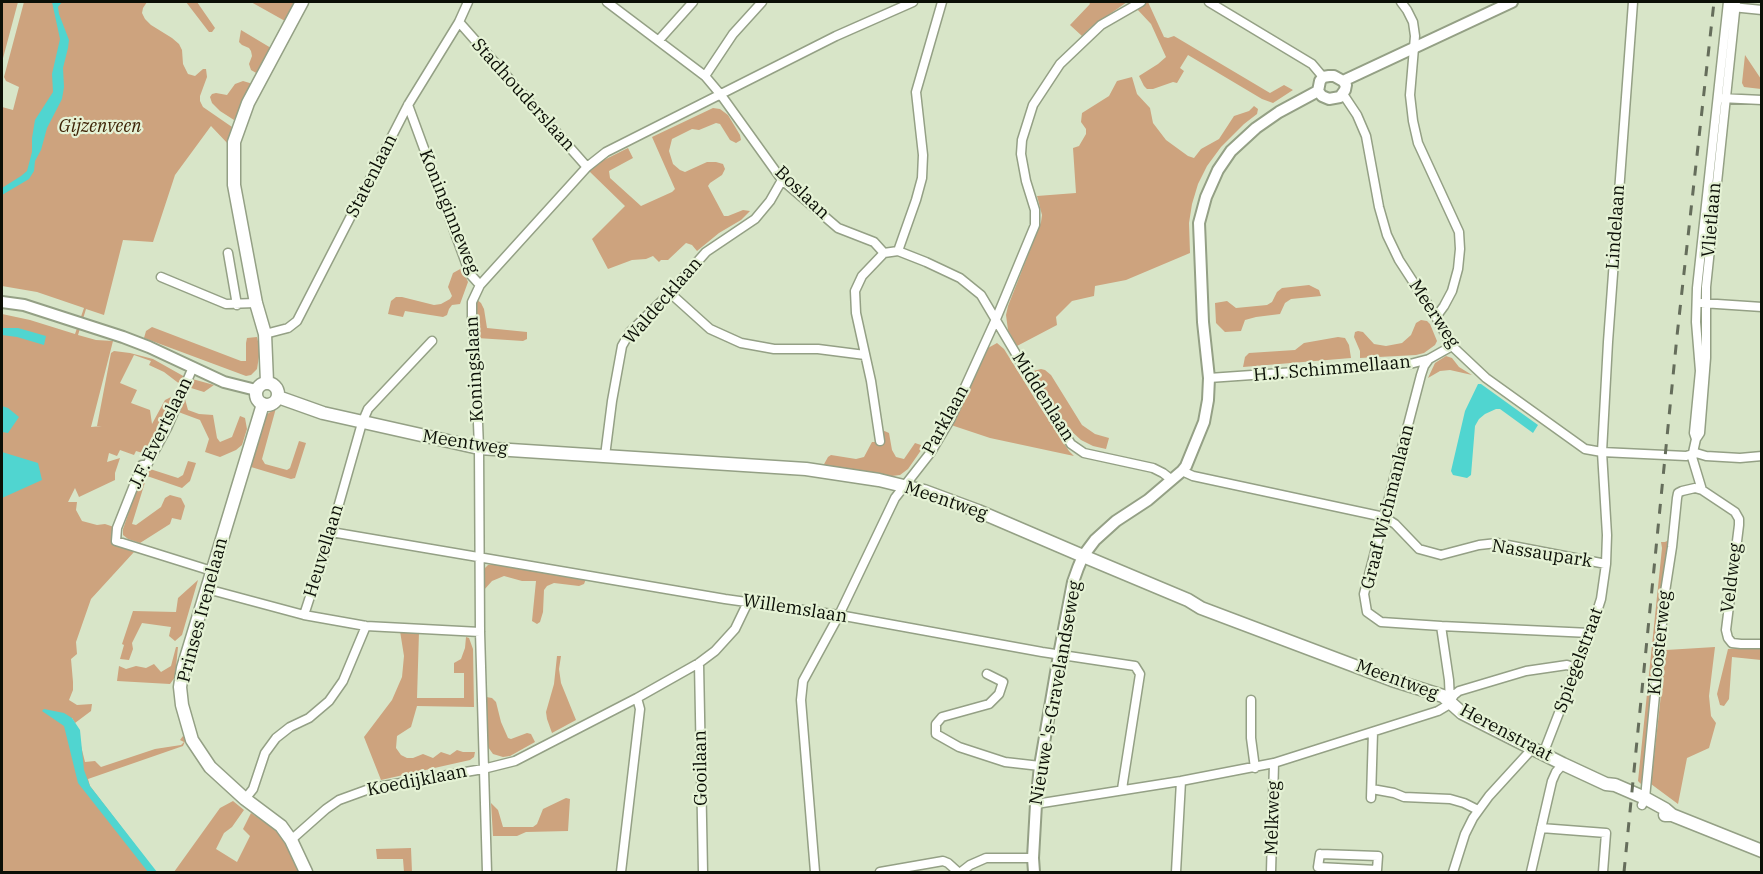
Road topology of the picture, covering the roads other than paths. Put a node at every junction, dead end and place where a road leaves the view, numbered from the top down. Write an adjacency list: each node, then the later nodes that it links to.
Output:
1 (302, 2): 36 (main road)
2 (468, 2): 15 (street, Statenlaan)
3 (608, 2): 16 (street, Boslaan)
4 (693, 2): 16 (street)
5 (762, 2): 18 (street)
6 (913, 2): 22 (street, Koningslaan)
7 (942, 2): 29 (street)
8 (1141, 2): 41 (street, Parklaan)
9 (1209, 2): 19 (street)
10 (1401, 2): 17 (street)
11 (1512, 2): 17 (street)
12 (1633, 2): 56 (street, Lindelaan)
13 (1731, 4): 14 (street); 24 (street, Vlietlaan)
14 (1761, 10)
15 (459, 22): 26 (street, Statenlaan); 27 (street, Stadhouderslaan)
16 (659, 40): 18 (street, Boslaan)
17 (1415, 47): 20 (street); 40 (street)
18 (705, 76): 22 (street, Boslaan)
19 (1323, 77): 20 (street); 21 (street)
20 (1343, 81): 23 (street)
21 (1318, 91): 23 (street); 48 (street, Nieuwe 's-Gravelandseweg)
22 (721, 94): 27 (street, Koningslaan); 28 (street, Boslaan)
23 (1343, 94): 40 (street, Meerweg)
24 (1721, 98): 25 (street); 37 (street, Vlietlaan)
25 (1761, 100)
26 (408, 105): 33 (street, Koninginneweg); 42 (street, Statenlaan)
27 (587, 167): 33 (street, Koningslaan)
28 (782, 180): 31 (street, Boslaan); 34 (street, Waldecklaan)
29 (898, 251): 31 (street); 41 (street)
30 (228, 253): 38 (street)
31 (884, 253): 45 (street)
32 (160, 277): 38 (street)
33 (480, 285): 55 (street, Koningslaan)
34 (670, 293): 45 (street); 58 (street, Waldecklaan)
35 (2, 302): 47 (street)
36 (256, 303): 38 (street); 42 (main road)
37 (1701, 303): 39 (street); 57 (street, Vlietlaan)
38 (237, 304)
39 (1761, 307)
40 (1436, 317): 44 (street, Meerweg)
41 (996, 319): 62 (street, Middenlaan); 63 (street, Parklaan)
42 (265, 334): 49 (main road)
43 (432, 341): 53 (street, Heuvellaan)
44 (1452, 346): 46 (street, H.J. Schimmellaan); 56 (street, Meerweg)
45 (866, 355): 54 (street)
46 (1429, 358): 48 (street, H.J. Schimmellaan); 66 (street, Graaf Wichmanlaan)
47 (193, 367): 50 (street); 71 (street, J.F. Evertslaan)
48 (1209, 378): 60 (street, Nieuwe 's-Gravelandseweg)
49 (267, 382): 50 (main road); 51 (main road)
50 (256, 390): 52 (main road)
51 (278, 397): 52 (main road); 53 (main road, Meentweg)
52 (263, 404): 71 (main road, Prinses Irenelaan)
53 (362, 423): 55 (main road, Meentweg); 67 (street, Heuvellaan)
54 (880, 441)
55 (479, 448): 58 (main road, Meentweg); 69 (street, Koningslaan)
56 (1602, 452): 57 (street, Meerweg); 70 (street)
57 (1693, 453): 59 (street, Meerweg); 61 (street)
58 (605, 456): 63 (main road, Meentweg)
59 (1761, 456)
60 (1182, 471): 62 (street, Nieuwe 's-Gravelandseweg); 66 (street)
61 (1698, 479): 64 (street, Kloosterweg); 65 (street)
62 (1172, 480): 68 (street, Nieuwe 's-Gravelandseweg)
63 (905, 486): 68 (main road, Meentweg); 75 (street, Parklaan)
64 (1690, 489): 65 (street); 98 (street, Kloosterweg)
65 (1702, 490): 80 (street, Veldweg)
66 (1384, 518): 70 (street, Nassaupark); 77 (street, Graaf Wichmanlaan)
67 (331, 532): 69 (street, Willemslaan); 74 (street, Heuvellaan)
68 (1083, 556): 81 (street, Nieuwe 's-Gravelandseweg); 87 (main road, Meentweg)
69 (480, 558): 73 (street, Willemslaan); 78 (street, Koningslaan)
70 (1606, 564): 79 (street, Spiegelstraat)
71 (212, 571): 72 (main road, Prinses Irenelaan)
72 (207, 590): 74 (street); 97 (main road, Prinses Irenelaan)
73 (748, 602): 75 (street, Willemslaan); 82 (street, Koedijklaan)
74 (304, 615): 76 (street, Heuvellaan)
75 (838, 615): 81 (street, Willemslaan); 110 (street, Parklaan)
76 (366, 626): 78 (street, Heuvellaan); 97 (street)
77 (1441, 626): 79 (street, Graaf Wichmanlaan); 87 (street)
78 (480, 632): 93 (street, Koningslaan)
79 (1590, 633): 83 (street, Spiegelstraat)
80 (1761, 644)
81 (1059, 655): 92 (street, Nieuwe 's-Gravelandseweg); 96 (street, Willemslaan)
82 (699, 663): 85 (street, Koedijklaan); 109 (street, Gooilaan)
83 (1576, 668): 87 (street, Meentweg); 89 (street, Spiegelstraat)
84 (987, 674): 92 (street)
85 (637, 698): 93 (street, Koedijklaan); 108 (street)
86 (1251, 700): 94 (street)
87 (1450, 702): 88 (street, Herenstraat); 89 (main road, Herenstraat)
88 (1373, 732): 90 (street, Herenstraat); 100 (street)
89 (1538, 751): 91 (main road, Herenstraat); 100 (street)
90 (1274, 763): 94 (street, Herenstraat); 115 (street, Melkweg)
91 (1563, 764): 98 (main road, Herenstraat); 101 (street)
92 (1040, 766): 99 (street, Nieuwe 's-Gravelandseweg)
93 (483, 768): 102 (street, Koedijklaan); 107 (street, Koningslaan)
94 (1255, 768): 95 (street, Herenstraat)
95 (1181, 781): 96 (street, Herenstraat); 114 (street)
96 (1122, 789): 99 (street, Herenstraat)
97 (244, 799): 102 (main road)
98 (1643, 801): 103 (main road, Herenstraat)
99 (1036, 804): 104 (street, Nieuwe 's-Gravelandseweg)
100 (1478, 810): 116 (street)
101 (1540, 828): 117 (street); 118 (street)
102 (291, 840): 106 (main road)
103 (1761, 851)
104 (1033, 858): 112 (street); 113 (street, Nieuwe 's-Gravelandseweg)
105 (1348, 871): 105 (street)
106 (306, 873)
107 (487, 873)
108 (621, 873)
109 (703, 873)
110 (815, 873)
111 (880, 873): 112 (street)
112 (959, 873)
113 (1034, 873)
114 (1176, 873)
115 (1271, 873)
116 (1454, 873)
117 (1531, 873)
118 (1603, 873)

